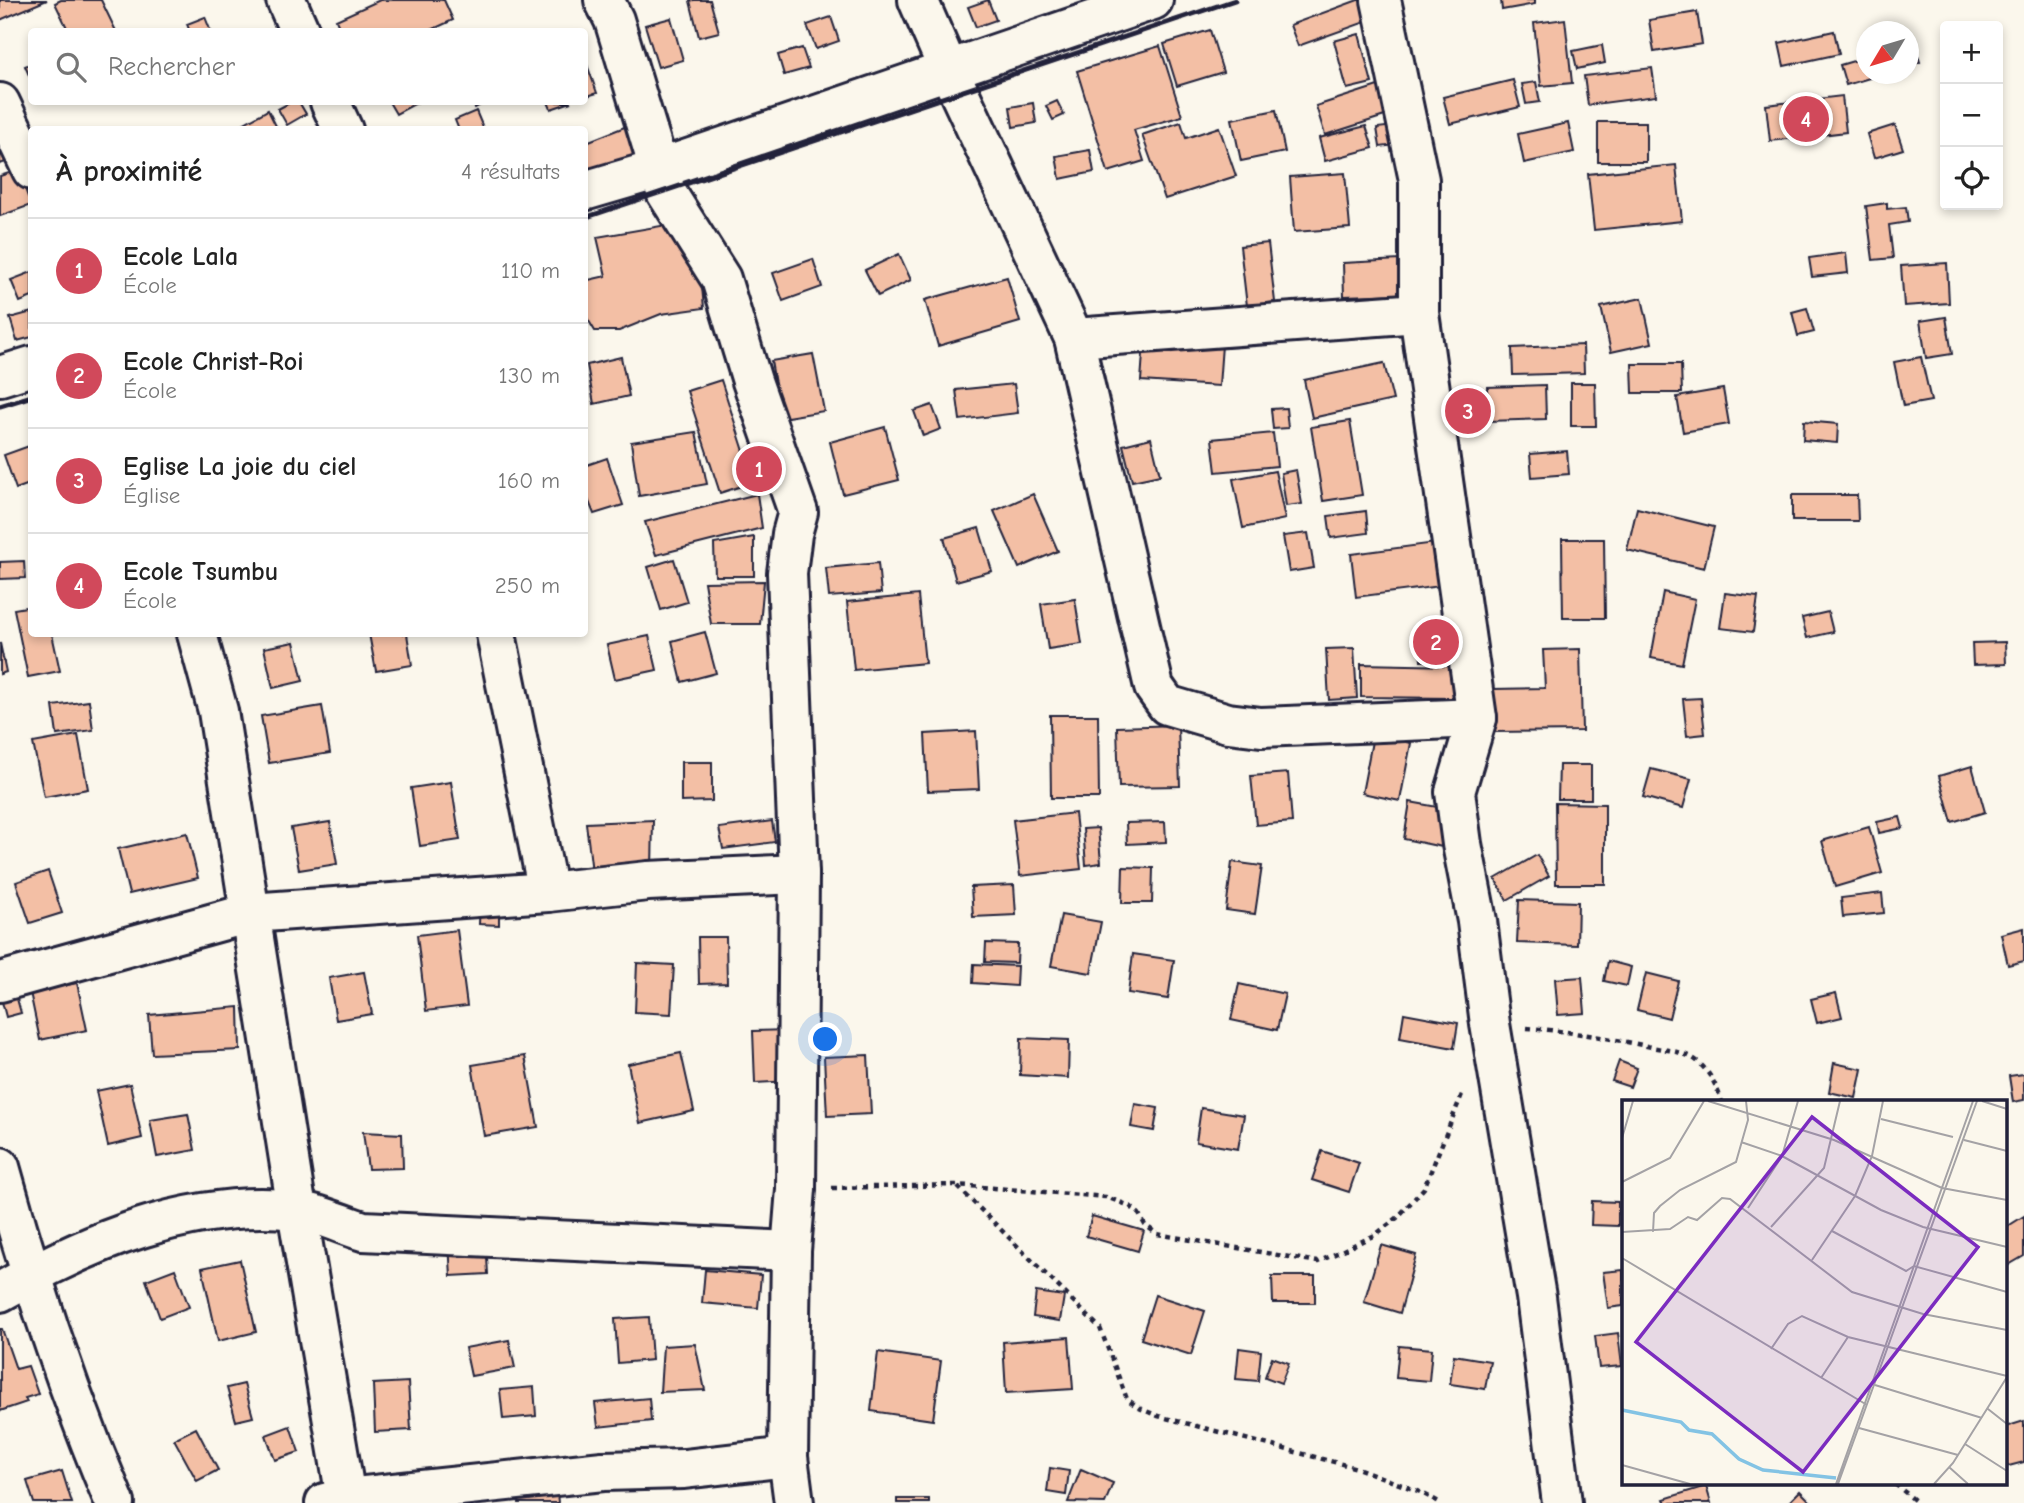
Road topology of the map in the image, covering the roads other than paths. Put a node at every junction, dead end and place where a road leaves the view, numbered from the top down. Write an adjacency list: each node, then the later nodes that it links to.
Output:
1 (286, 0): 6 (street)
2 (604, 0): 12 (street)
3 (918, 0): 7 (street)
4 (1153, 0): 7 (street)
5 (1381, 0): 14 (street)
6 (298, 28)
7 (949, 71): 12 (street); 15 (street)
8 (0, 103): 11 (street)
9 (331, 105): 10 (street)
10 (341, 126)
11 (28, 162)
12 (659, 169): 13 (street); 21 (street)
13 (588, 190)
14 (1419, 313): 15 (street); 20 (street)
15 (1074, 338): 20 (street)
16 (28, 367): 17 (street)
17 (0, 376)
18 (198, 637): 23 (street)
19 (497, 637): 22 (street)
20 (1477, 718): 33 (street)
21 (799, 874): 22 (street); 27 (street)
22 (548, 892): 23 (street)
23 (250, 914): 24 (street); 26 (street)
24 (0, 982)
25 (0, 1167): 28 (street)
26 (297, 1210): 27 (street); 28 (street); 30 (street)
27 (791, 1251): 29 (street)
28 (15, 1283): 31 (street)
29 (788, 1457): 30 (street); 32 (street)
30 (340, 1501)
31 (116, 1503)
32 (794, 1503)
33 (1562, 1503)

